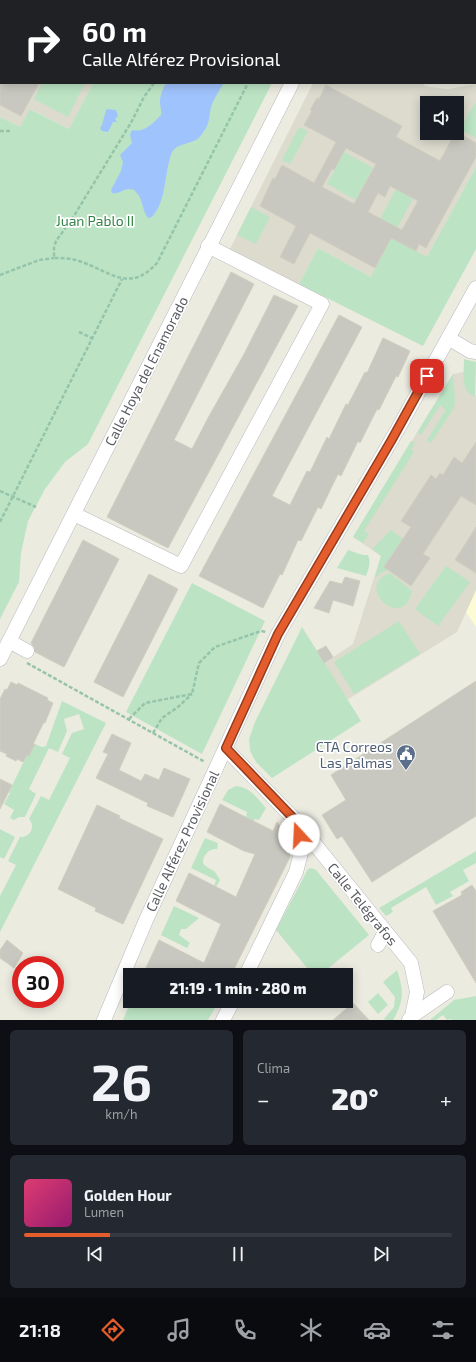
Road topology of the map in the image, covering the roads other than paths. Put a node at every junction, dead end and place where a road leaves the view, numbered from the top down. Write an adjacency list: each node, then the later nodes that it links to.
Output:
1 (291, 84): 2 (street, Calle Hoya del Enamorado)
2 (208, 246): 6 (street, Calle Hoya del Enamorado); 6 (street)
3 (476, 288): 4 (street, Calle Alférez Provisional)
4 (448, 338): 5 (street); 10 (street, Calle Alférez Provisional)
5 (476, 352)
6 (74, 514): 7 (street, Calle Hoya del Enamorado)
7 (9, 641): 8 (street); 9 (street, Calle Hoya del Enamorado)
8 (26, 657)
9 (0, 659)
10 (226, 748): 11 (street, Calle Telégrafos); 18 (street, Calle Alférez Provisional)
11 (296, 821): 12 (street, Calle Telégrafos); 14 (street)
12 (385, 932): 13 (street); 15 (street, Calle Telégrafos)
13 (378, 945)
14 (250, 968)
15 (417, 992): 17 (street, Calle Telégrafos); 17 (street)
16 (229, 1008): 19 (street)
17 (411, 1018)
18 (104, 1020)
19 (223, 1020)

